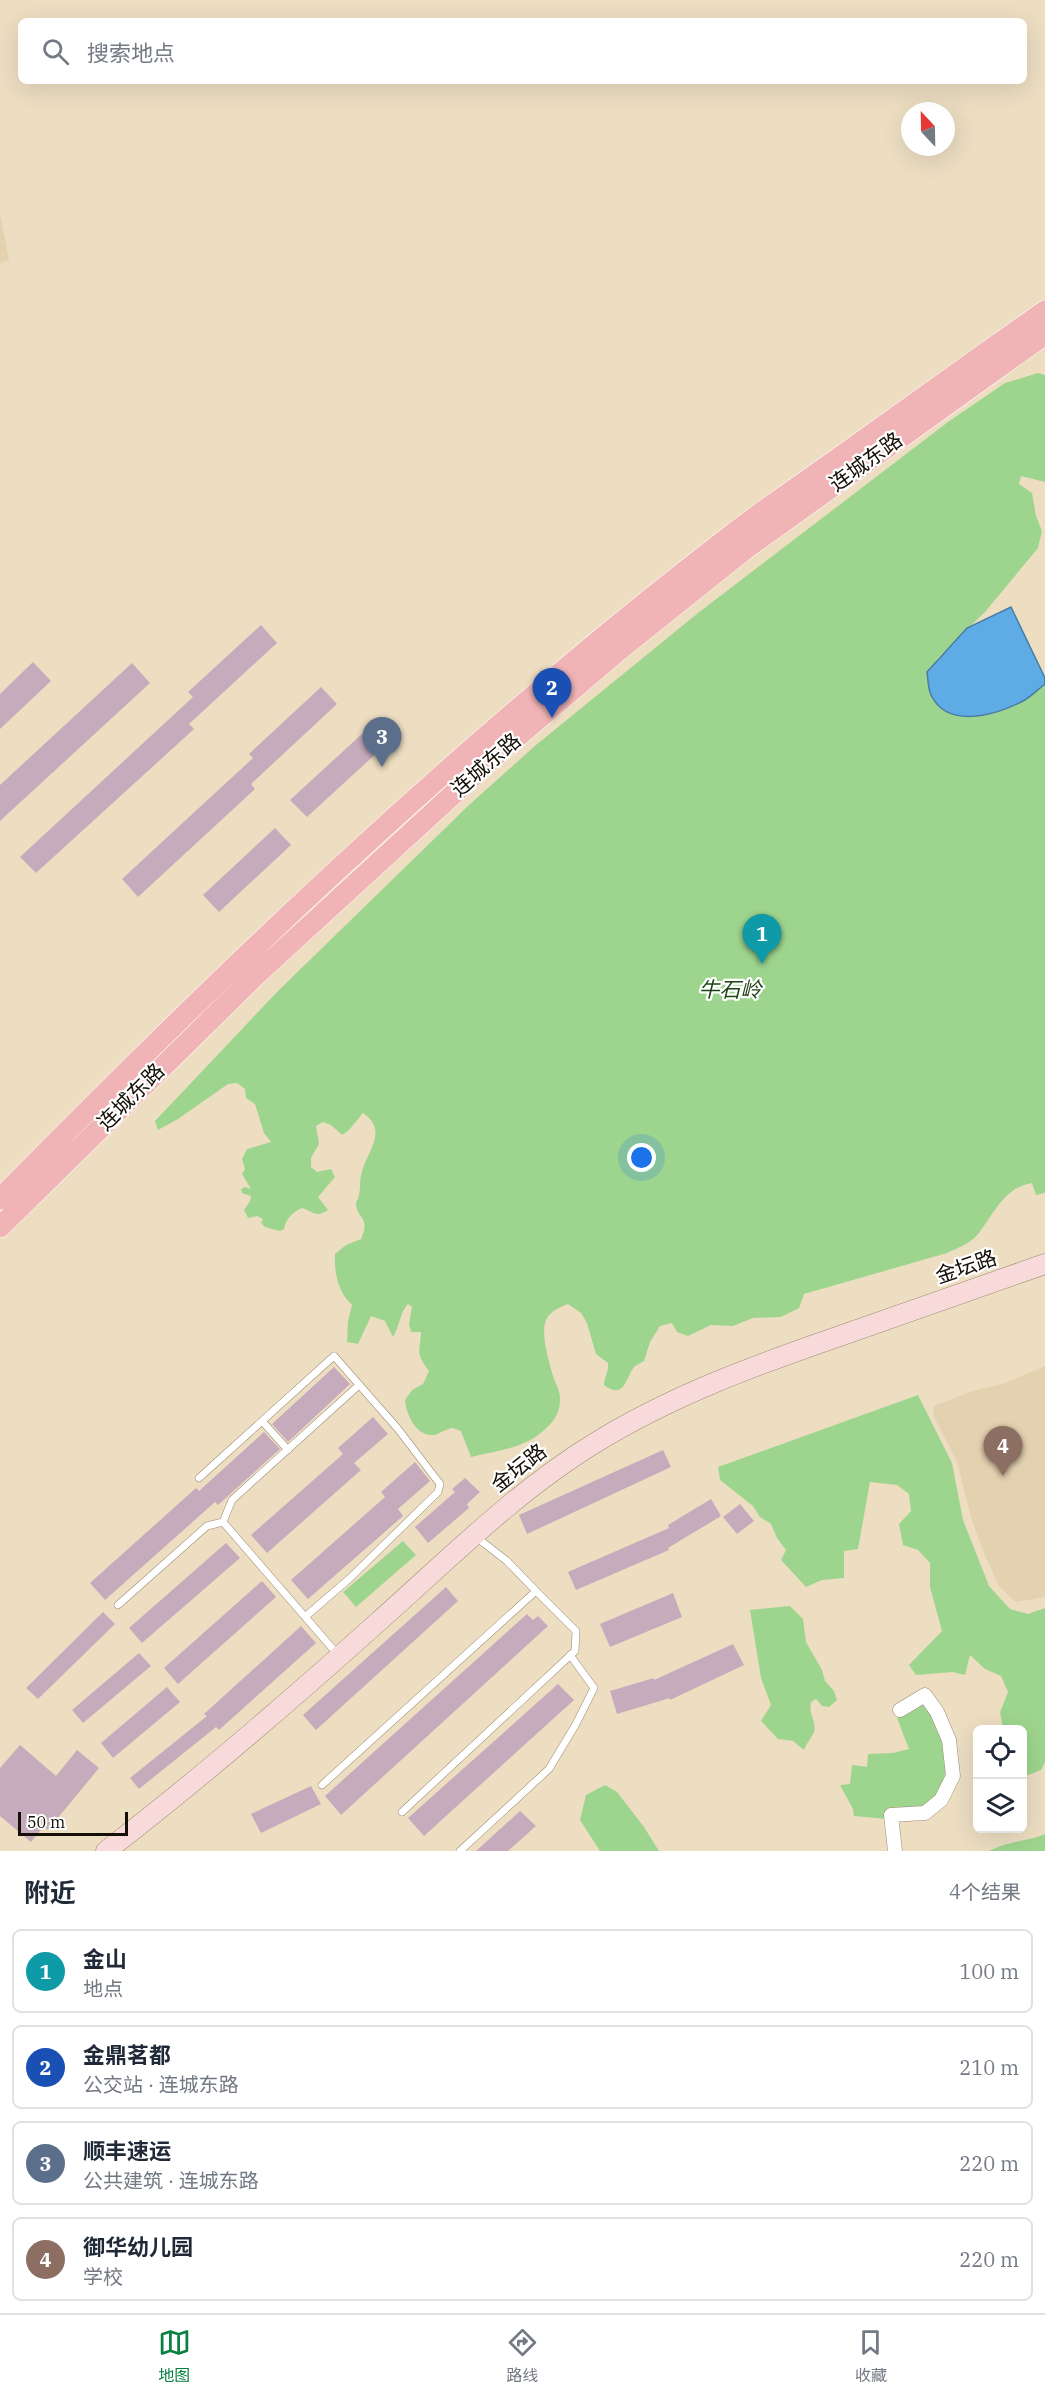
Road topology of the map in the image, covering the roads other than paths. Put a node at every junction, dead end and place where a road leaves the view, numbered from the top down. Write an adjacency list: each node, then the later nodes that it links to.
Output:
1 (1045, 311): 3 (main road, 连城东路)
2 (1045, 334): 4 (main road, 连城东路)
3 (0, 1199)
4 (0, 1227)
5 (1045, 1264): 11 (main road, 金坛路)
6 (359, 1385): 7 (lane); 8 (lane); 14 (lane)
7 (262, 1421): 8 (lane); 9 (lane)
8 (288, 1450): 10 (lane)
9 (199, 1478)
10 (223, 1522): 13 (lane); 14 (lane)
11 (475, 1536): 12 (lane); 16 (main road, 金坛路)
12 (536, 1591): 15 (lane); 18 (lane)
13 (118, 1605)
14 (306, 1616): 16 (lane)
15 (570, 1655): 19 (lane); 21 (lane)
16 (340, 1657): 20 (main road, 金坛路)
17 (900, 1710): 22 (street)
18 (322, 1785)
19 (402, 1812)
20 (106, 1851)
21 (460, 1851)
22 (895, 1851)

